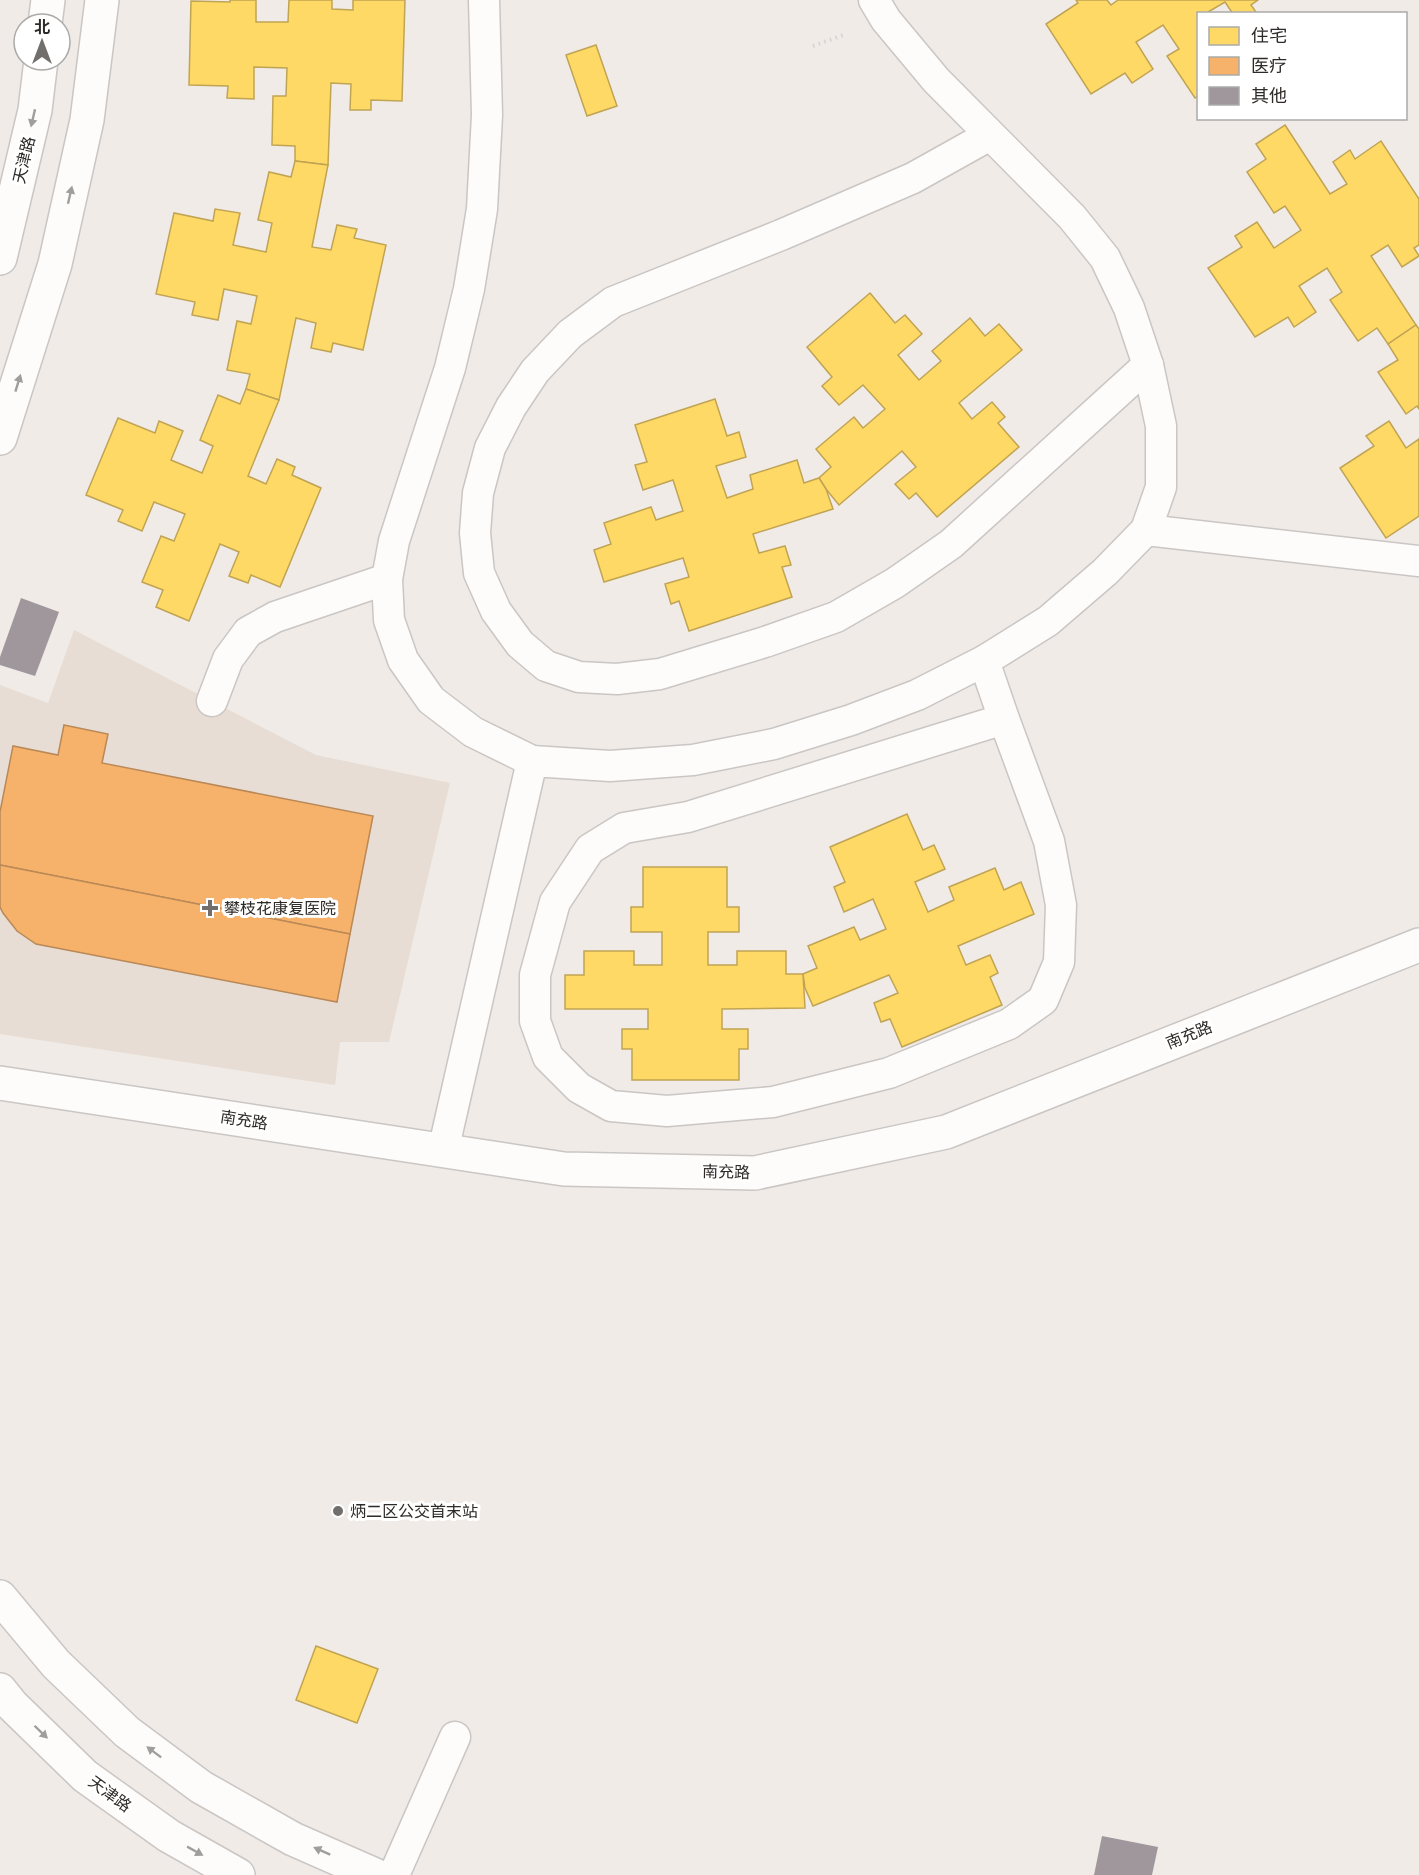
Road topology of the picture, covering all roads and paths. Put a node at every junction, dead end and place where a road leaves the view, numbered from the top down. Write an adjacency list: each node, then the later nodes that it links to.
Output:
1 (102, 0): 10 (main road, one-way to 1)
2 (484, 0): 13 (lane)
3 (874, 0): 7 (lane)
4 (851, 33): 5 (path)
5 (813, 46)
6 (40, 72): 8 (main road, 天津路, one-way to 8)
7 (990, 135): 9 (lane); 9 (lane)
8 (0, 258)
9 (1148, 365): 11 (lane)
10 (0, 438)
11 (1146, 530): 12 (lane); 14 (lane)
12 (1419, 561)
13 (387, 579): 15 (lane); 17 (lane)
14 (984, 661): 16 (lane); 17 (lane)
15 (212, 701)
16 (1004, 719): 16 (lane)
17 (532, 761): 20 (lane)
18 (1419, 945): 20 (main road, 南充路)
19 (0, 1083): 20 (main road, 南充路)
20 (443, 1151)
21 (0, 1597): 25 (main road, one-way to 21)
22 (0, 1690): 24 (main road, 天津路, one-way to 24)
23 (455, 1737): 26 (lane)
24 (238, 1875)
25 (375, 1875)
26 (394, 1875)

